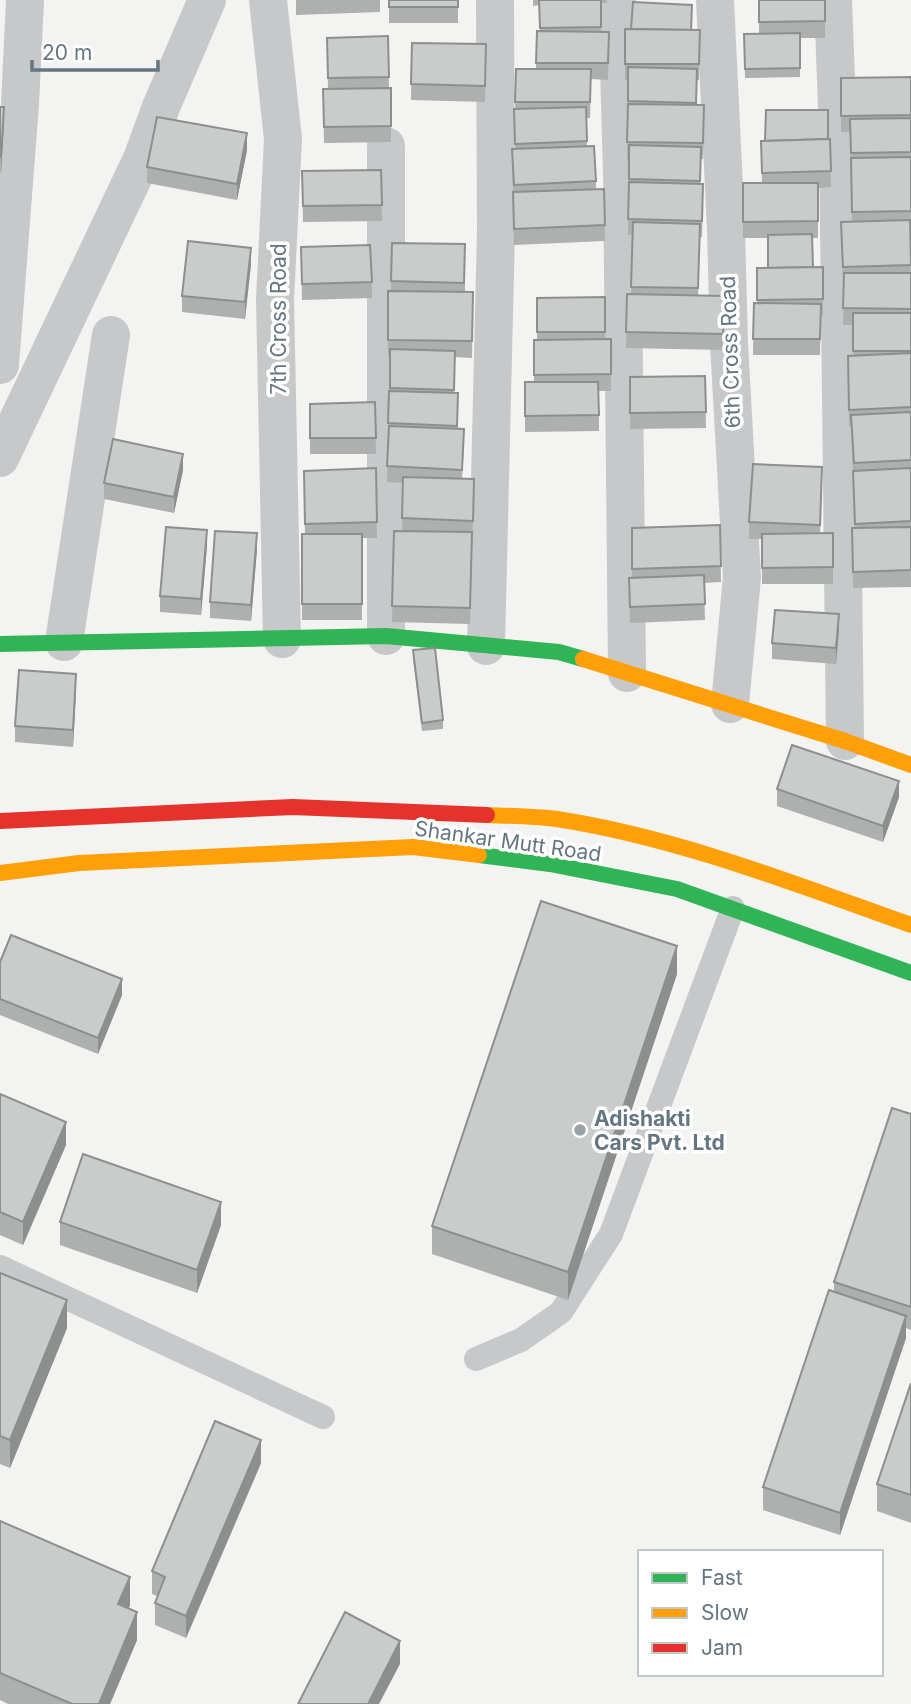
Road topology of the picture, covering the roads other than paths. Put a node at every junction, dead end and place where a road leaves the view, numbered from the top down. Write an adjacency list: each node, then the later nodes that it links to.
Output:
1 (25, 0): 10 (street)
2 (206, 0): 11 (street)
3 (268, 0): 13 (street, 7th Cross Road)
4 (495, 0): 16 (street)
5 (617, 0): 17 (street)
6 (715, 0): 18 (street, 6th Cross Road)
7 (833, 0): 19 (street)
8 (386, 146): 12 (street)
9 (111, 335): 14 (street)
10 (0, 365)
11 (0, 458)
12 (386, 636): 13 (main road); 16 (main road)
13 (282, 639): 14 (main road)
14 (64, 642): 15 (main road)
15 (0, 644)
16 (486, 646): 17 (main road)
17 (627, 673): 18 (main road)
18 (730, 704): 19 (main road)
19 (845, 741): 20 (main road)
20 (911, 765)
21 (0, 821): 24 (main road, Shankar Mutt Road)
22 (0, 873): 23 (main road, Shankar Mutt Road)
23 (733, 908): 25 (main road, Shankar Mutt Road); 27 (lane)
24 (911, 925)
25 (911, 973)
26 (0, 1267): 28 (lane)
27 (476, 1359)
28 (323, 1417)

